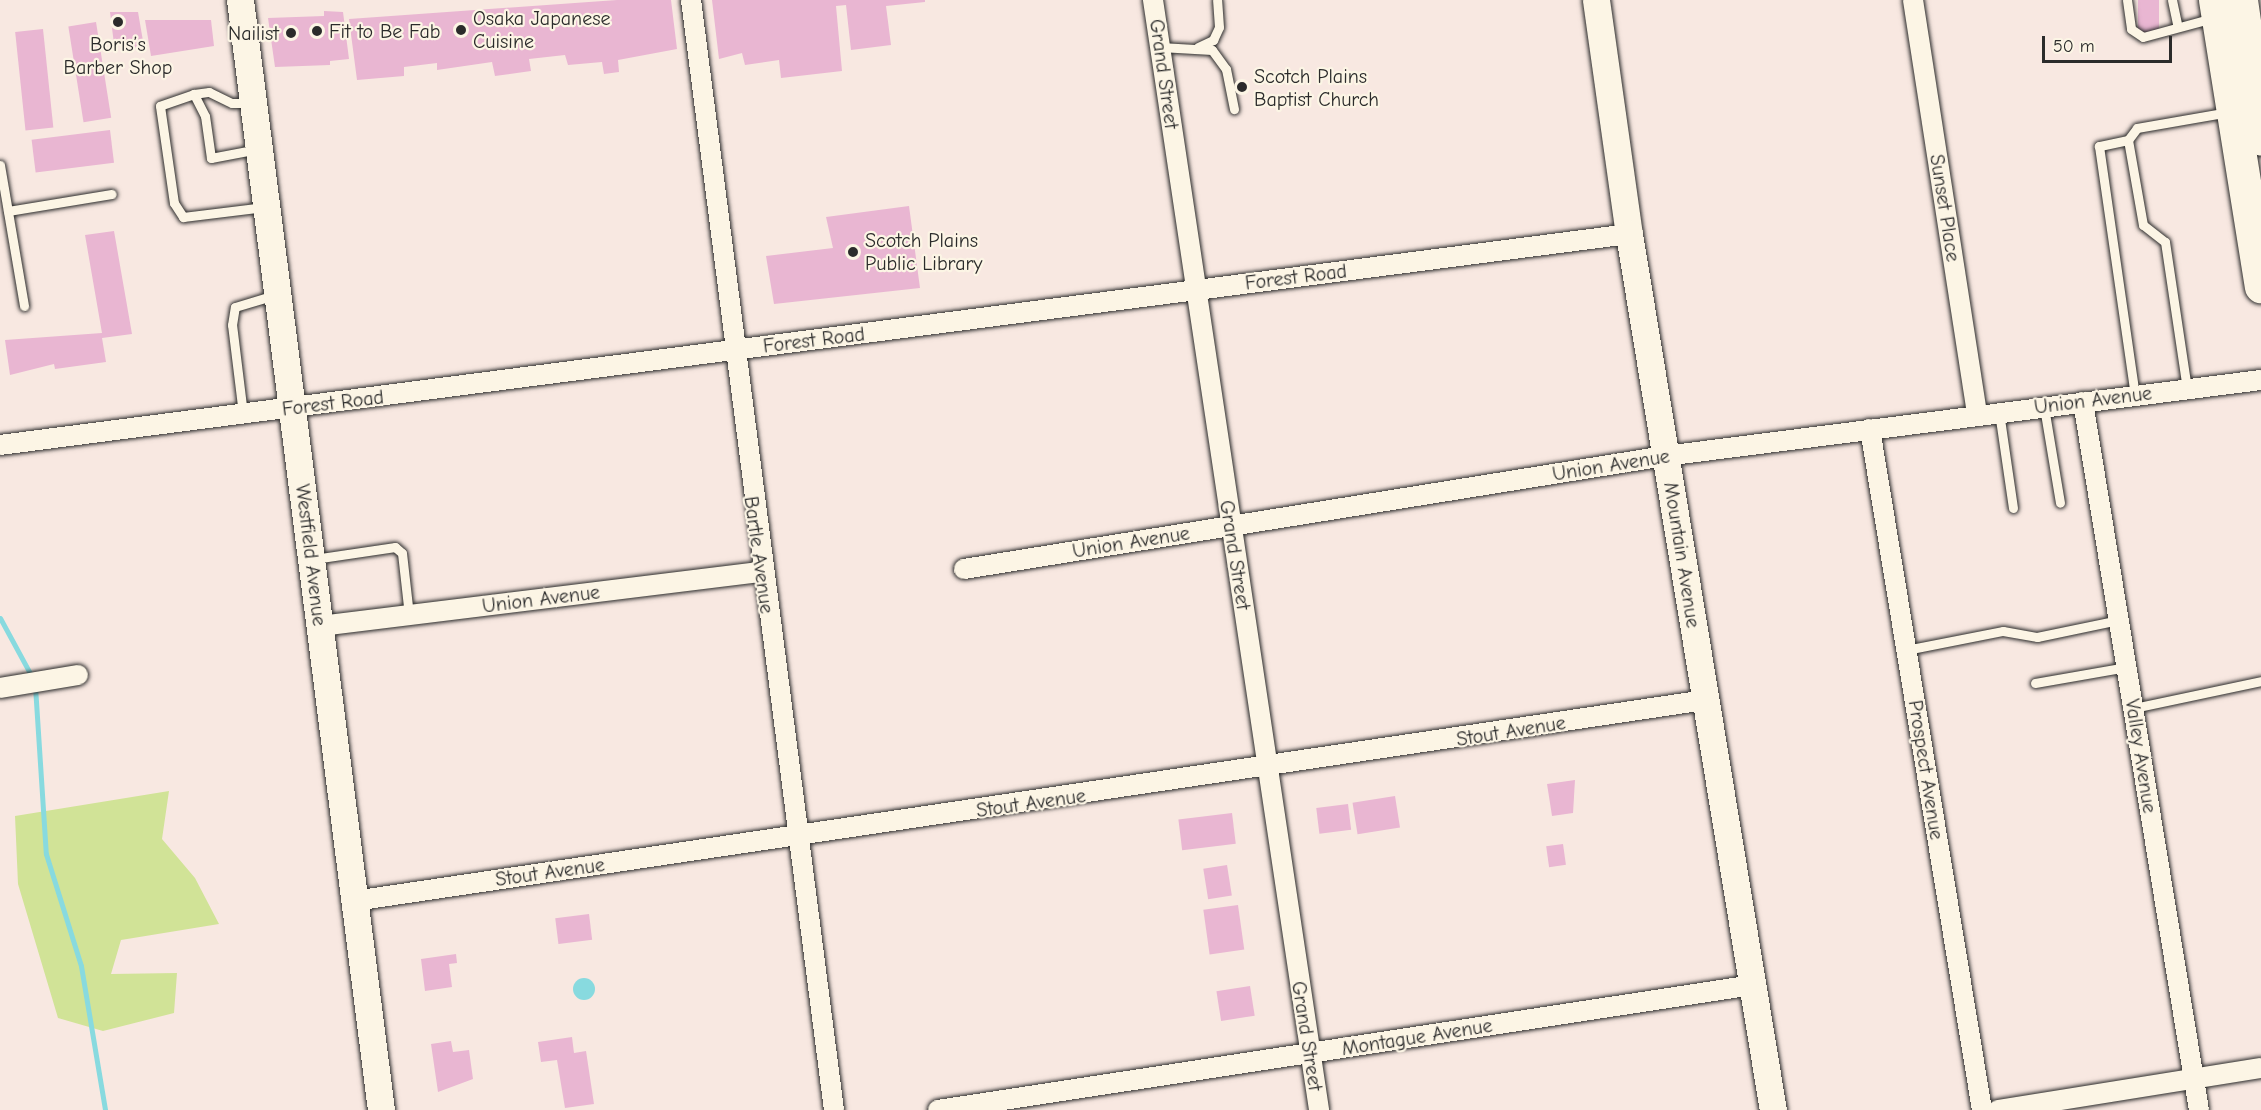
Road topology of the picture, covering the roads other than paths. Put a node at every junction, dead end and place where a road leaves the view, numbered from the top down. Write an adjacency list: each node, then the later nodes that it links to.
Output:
1 (240, 0): 14 (street, Westfield Avenue)
2 (691, 0): 29 (street, Bartle Avenue)
3 (1153, 0): 11 (street, Grand Street)
4 (1217, 0): 12 (lane)
5 (1596, 0): 24 (street, Mountain Avenue)
6 (1913, 0): 38 (street, Sunset Place)
7 (2127, 0): 10 (lane)
8 (2172, 0): 10 (lane)
9 (2225, 6): 10 (lane); 16 (highway); 17 (highway)
10 (2177, 24)
11 (1160, 47): 12 (lane); 26 (street, Grand Street)
12 (1198, 47): 15 (lane)
13 (194, 94): 14 (lane); 19 (lane); 22 (lane)
14 (252, 103): 19 (street, Westfield Avenue)
15 (1234, 109)
16 (2233, 111): 18 (lane); 25 (highway)
17 (2261, 139)
18 (2128, 140): 31 (lane); 32 (lane)
19 (259, 149): 22 (street, Westfield Avenue)
20 (0, 165): 23 (lane)
21 (112, 194): 23 (lane)
22 (266, 206): 27 (street, Westfield Avenue)
23 (8, 211): 28 (lane)
24 (1629, 234): 26 (street, Forest Road); 41 (street, Mountain Avenue)
25 (2261, 286)
26 (1196, 290): 29 (street, Forest Road); 44 (street, Grand Street)
27 (277, 295): 35 (street, Westfield Avenue); 37 (lane)
28 (24, 306)
29 (732, 351): 35 (street, Forest Road); 47 (street, Bartle Avenue)
30 (2261, 380): 31 (street, Union Avenue)
31 (2187, 388): 32 (street, Union Avenue)
32 (2135, 395): 33 (street, Union Avenue)
33 (2083, 402): 34 (street, Union Avenue); 49 (street, Valley Avenue)
34 (2044, 406): 36 (street, Union Avenue); 42 (lane)
35 (292, 408): 37 (street, Forest Road); 45 (street, Westfield Avenue)
36 (2000, 412): 38 (street, Union Avenue); 43 (lane)
37 (243, 414): 40 (street, Forest Road)
38 (1977, 415): 39 (street, Union Avenue)
39 (1870, 429): 41 (street, Union Avenue); 51 (street, Prospect Avenue)
40 (0, 445)
41 (1665, 456): 44 (street, Union Avenue); 57 (street, Mountain Avenue)
42 (2060, 503)
43 (2013, 508)
44 (1231, 526): 46 (street, Union Avenue); 59 (street, Grand Street)
45 (311, 560): 48 (lane); 50 (street, Westfield Avenue)
46 (964, 569)
47 (762, 572): 48 (street, Union Avenue); 60 (street, Bartle Avenue)
48 (409, 615): 50 (street, Union Avenue)
49 (2119, 620): 51 (lane); 52 (street, Valley Avenue)
50 (320, 626): 61 (street, Westfield Avenue)
51 (1906, 650): 71 (street, Prospect Avenue)
52 (2127, 667): 55 (lane); 58 (street, Valley Avenue)
53 (78, 675): 56 (street)
54 (2261, 681): 58 (lane)
55 (2035, 683)
56 (0, 688)
57 (1706, 700): 59 (street, Stout Avenue); 62 (street, Mountain Avenue)
58 (2134, 708): 65 (street, Valley Avenue)
59 (1267, 769): 60 (street, Stout Avenue); 63 (street, Grand Street)
60 (797, 837): 61 (street, Stout Avenue); 67 (street, Bartle Avenue)
61 (354, 901): 66 (street, Westfield Avenue)
62 (1753, 985): 63 (street, Montague Avenue); 70 (street, Mountain Avenue)
63 (1310, 1053): 68 (street, Montague Avenue); 69 (street, Grand Street)
64 (2261, 1068): 65 (street)
65 (2194, 1079): 72 (street); 73 (street, Valley Avenue)
66 (381, 1110)
67 (834, 1110)
68 (938, 1110)
69 (1319, 1110)
70 (1773, 1110)
71 (1982, 1110)
72 (1998, 1110)
73 (2199, 1110)

